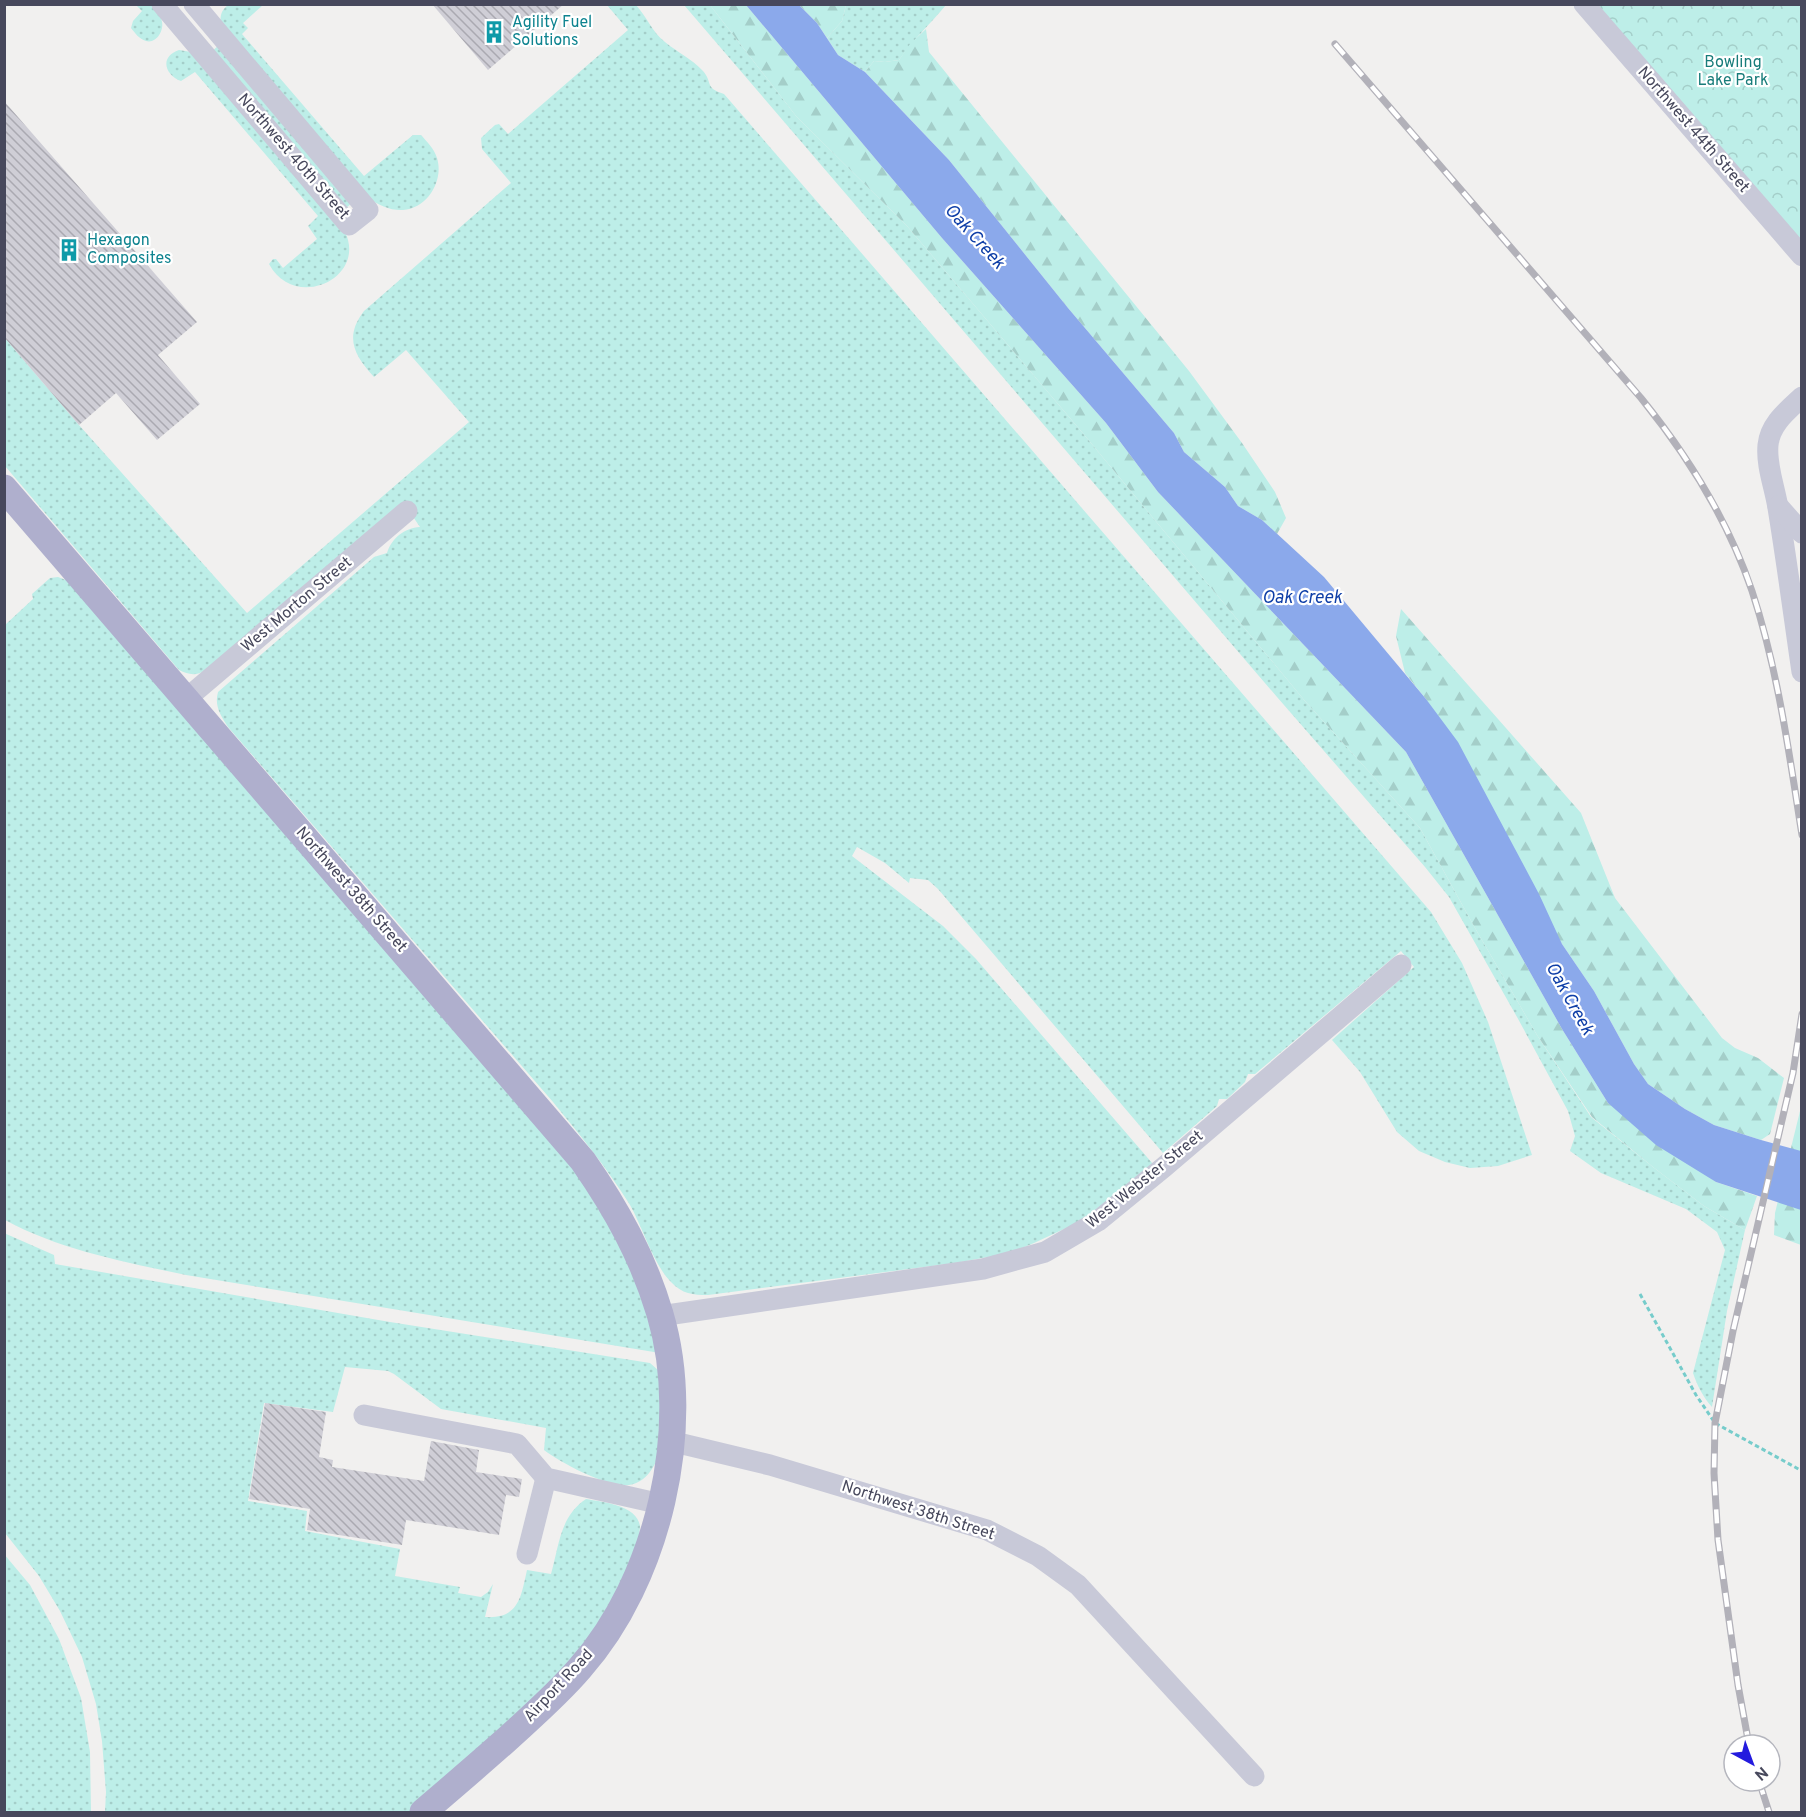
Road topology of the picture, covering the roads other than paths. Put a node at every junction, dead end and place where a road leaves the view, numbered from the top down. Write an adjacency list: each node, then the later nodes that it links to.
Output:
1 (162, 4): 2 (street, Northwest 40th Street)
2 (194, 4)
3 (1584, 4): 4 (street, Northwest 44th Street)
4 (1802, 256)
5 (1802, 398): 7 (street)
6 (4, 488): 11 (main road, Northwest 38th Street)
7 (1778, 505): 9 (street); 10 (street)
8 (407, 511): 11 (street, West Morton Street)
9 (1802, 533)
10 (1802, 672)
11 (186, 699): 13 (main road, Northwest 38th Street)
12 (1401, 965): 13 (street, West Webster Street)
13 (660, 1316): 15 (main road, Airport Road)
14 (364, 1415): 16 (street)
15 (670, 1441): 17 (main road, Airport Road); 19 (street, Northwest 38th Street)
16 (546, 1478): 17 (street); 18 (street)
17 (661, 1504): 20 (main road, Airport Road)
18 (527, 1554)
19 (1254, 1776)
20 (423, 1812)

